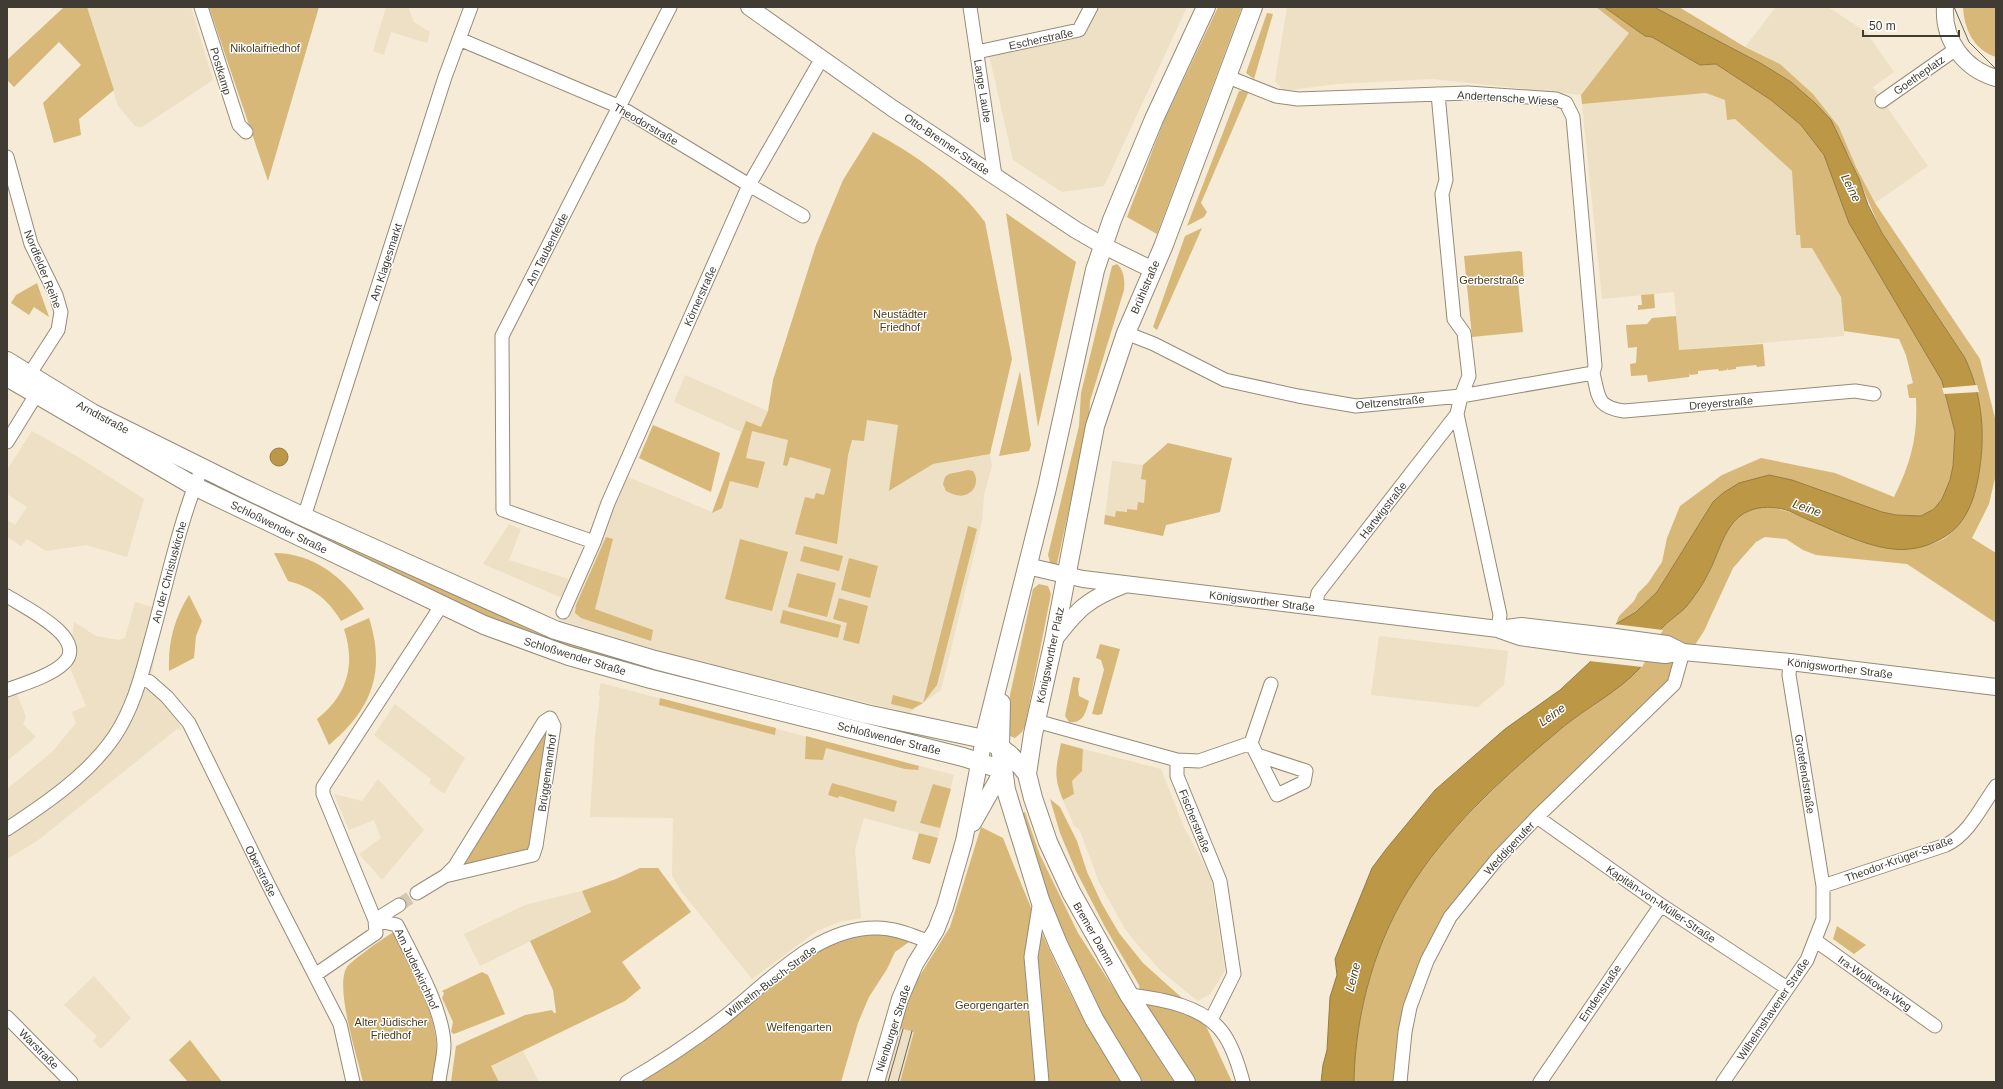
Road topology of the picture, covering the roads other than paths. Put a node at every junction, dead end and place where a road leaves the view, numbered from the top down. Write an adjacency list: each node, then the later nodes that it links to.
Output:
1 (201, 7): 19 (street, Postkamp)
2 (471, 7): 10 (street, Am Klagesmarkt)
3 (670, 7): 18 (street, Am Taubenfelde)
4 (748, 7): 13 (street, Otto-Brenner-Straße)
5 (970, 7): 12 (street, Lange Laube)
6 (1091, 7): 12 (street, Escherstraße)
7 (1206, 7): 24 (main road)
8 (1253, 7): 14 (main road, Brühlstraße)
9 (1945, 7): 11 (street, Goetheplatz)
10 (458, 39): 18 (street, Theodorstraße); 38 (street, Am Klagesmarkt)
11 (1956, 49): 15 (street, Goetheplatz); 17 (street, Goetheplatz)
12 (977, 52): 21 (street, Lange Laube)
13 (822, 58): 21 (street, Otto-Brenner-Straße); 22 (street, Körnerstraße)
14 (1228, 77): 16 (street, Andertensche Wiese); 25 (main road, Brühlstraße)
15 (1995, 78)
16 (1438, 94): 28 (street, Andertensche Wiese); 33 (street)
17 (1882, 101)
18 (620, 107): 22 (street, Theodorstraße); 39 (street, Am Taubenfelde)
19 (246, 132)
20 (7, 157): 29 (street, Nordfelder Reihe)
21 (995, 176): 24 (street, Otto-Brenner-Straße)
22 (749, 185): 23 (street, Theodorstraße); 39 (street, Körnerstraße)
23 (803, 216)
24 (1102, 246): 25 (street, Otto-Brenner-Straße); 40 (main road)
25 (1153, 270): 26 (main road, Brühlstraße)
26 (1126, 333): 33 (street, Oeltzenstraße); 41 (main road, Brühlstraße)
27 (7, 361): 29 (main road, Arndtstraße)
28 (1593, 373): 31 (street, Dreyerstraße); 33 (street, Oeltzenstraße)
29 (29, 375): 36 (main road, Arndtstraße)
30 (7, 377): 32 (main road, Arndtstraße)
31 (1874, 394)
32 (36, 395): 35 (street); 37 (main road, Arndtstraße)
33 (1461, 396): 34 (street)
34 (1457, 414): 45 (street, Hartwigstraße); 47 (street)
35 (7, 442)
36 (202, 468): 37 (street, An der Christuskirche); 38 (main road, Schloßwender Straße)
37 (194, 486): 44 (main road, Schloßwender Straße); 52 (street, An der Christuskirche)
38 (304, 517): 57 (main road, Schloßwender Straße)
39 (594, 542): 46 (street, Körnerstraße)
40 (1027, 566): 41 (street, Königsworther Straße); 57 (main road)
41 (1066, 576): 42 (street, Königsworther Straße); 48 (main road, Königsworther Platz)
42 (1125, 584): 45 (street, Königsworther Straße); 48 (street)
43 (7, 596): 55 (street)
44 (441, 606): 61 (main road, Schloßwender Straße); 74 (street)
45 (1315, 608): 47 (street, Königsworther Straße)
46 (564, 612)
47 (1498, 629): 49 (street, Königsworther Straße); 49 (street, Königsworther Straße)
48 (1054, 640): 56 (main road, Königsworther Platz)
49 (1657, 648): 50 (street, Königsworther Straße)
50 (1683, 652): 51 (street, Königsworther Straße); 65 (street, Weddigenufer)
51 (1790, 662): 54 (street, Königsworther Straße); 69 (street, Grotefendstraße)
52 (141, 678): 66 (street, An der Christuskirche); 77 (street, Oberstraße)
53 (1271, 684): 58 (street)
54 (1996, 688)
55 (7, 690)
56 (1034, 728): 60 (street); 62 (main road, Königsworther Platz); 63 (main road, Königsworther Platz)
57 (992, 742): 61 (street); 62 (main road)
58 (1251, 743): 59 (street); 60 (street)
59 (1258, 755)
60 (1177, 760): 81 (street, Fischerstraße)
61 (980, 761): 62 (main road); 67 (street, Nienburger Straße)
62 (1008, 763): 63 (main road); 67 (street, Nienburger Straße); 71 (main road)
63 (1027, 774): 79 (main road, Bremer Damm)
64 (1996, 786): 69 (street, Theodor-Krüger-Straße)
65 (1537, 817): 73 (street, Kapitän-von-Müller-Straße); 92 (street, Weddigenufer)
66 (7, 829)
67 (964, 841): 76 (street, Nienburger Straße)
68 (445, 876): 68 (street, Brüggemannhof); 70 (street, Brüggemannhof)
69 (1823, 886): 75 (street, Wilhelmshavener Straße)
70 (417, 893)
71 (1040, 900): 88 (street); 89 (main road)
72 (399, 905): 74 (street)
73 (1660, 905): 78 (street, Kapitän-von-Müller-Straße); 93 (street, Emdenstraße)
74 (375, 920): 77 (street); 85 (street, Am Judenkirchhof)
75 (1816, 941): 78 (street, Wilhelmshavener Straße); 82 (street, Ira-Wolkowa-Weg)
76 (930, 942): 86 (street, Wilhelm-Busch-Straße); 87 (street, Nienburger Straße)
77 (315, 975): 84 (street, Oberstraße)
78 (1787, 988): 94 (street, Wilhelmshavener Straße)
79 (1129, 995): 81 (street); 90 (main road, Bremer Damm)
80 (7, 1017): 83 (street, Warstraße)
81 (1211, 1020): 91 (street)
82 (1935, 1026)
83 (71, 1082)
84 (353, 1082)
85 (438, 1082)
86 (627, 1082)
87 (876, 1082)
88 (1042, 1082)
89 (1132, 1082)
90 (1186, 1082)
91 (1243, 1082)
92 (1400, 1082)
93 (1540, 1082)
94 (1723, 1082)

